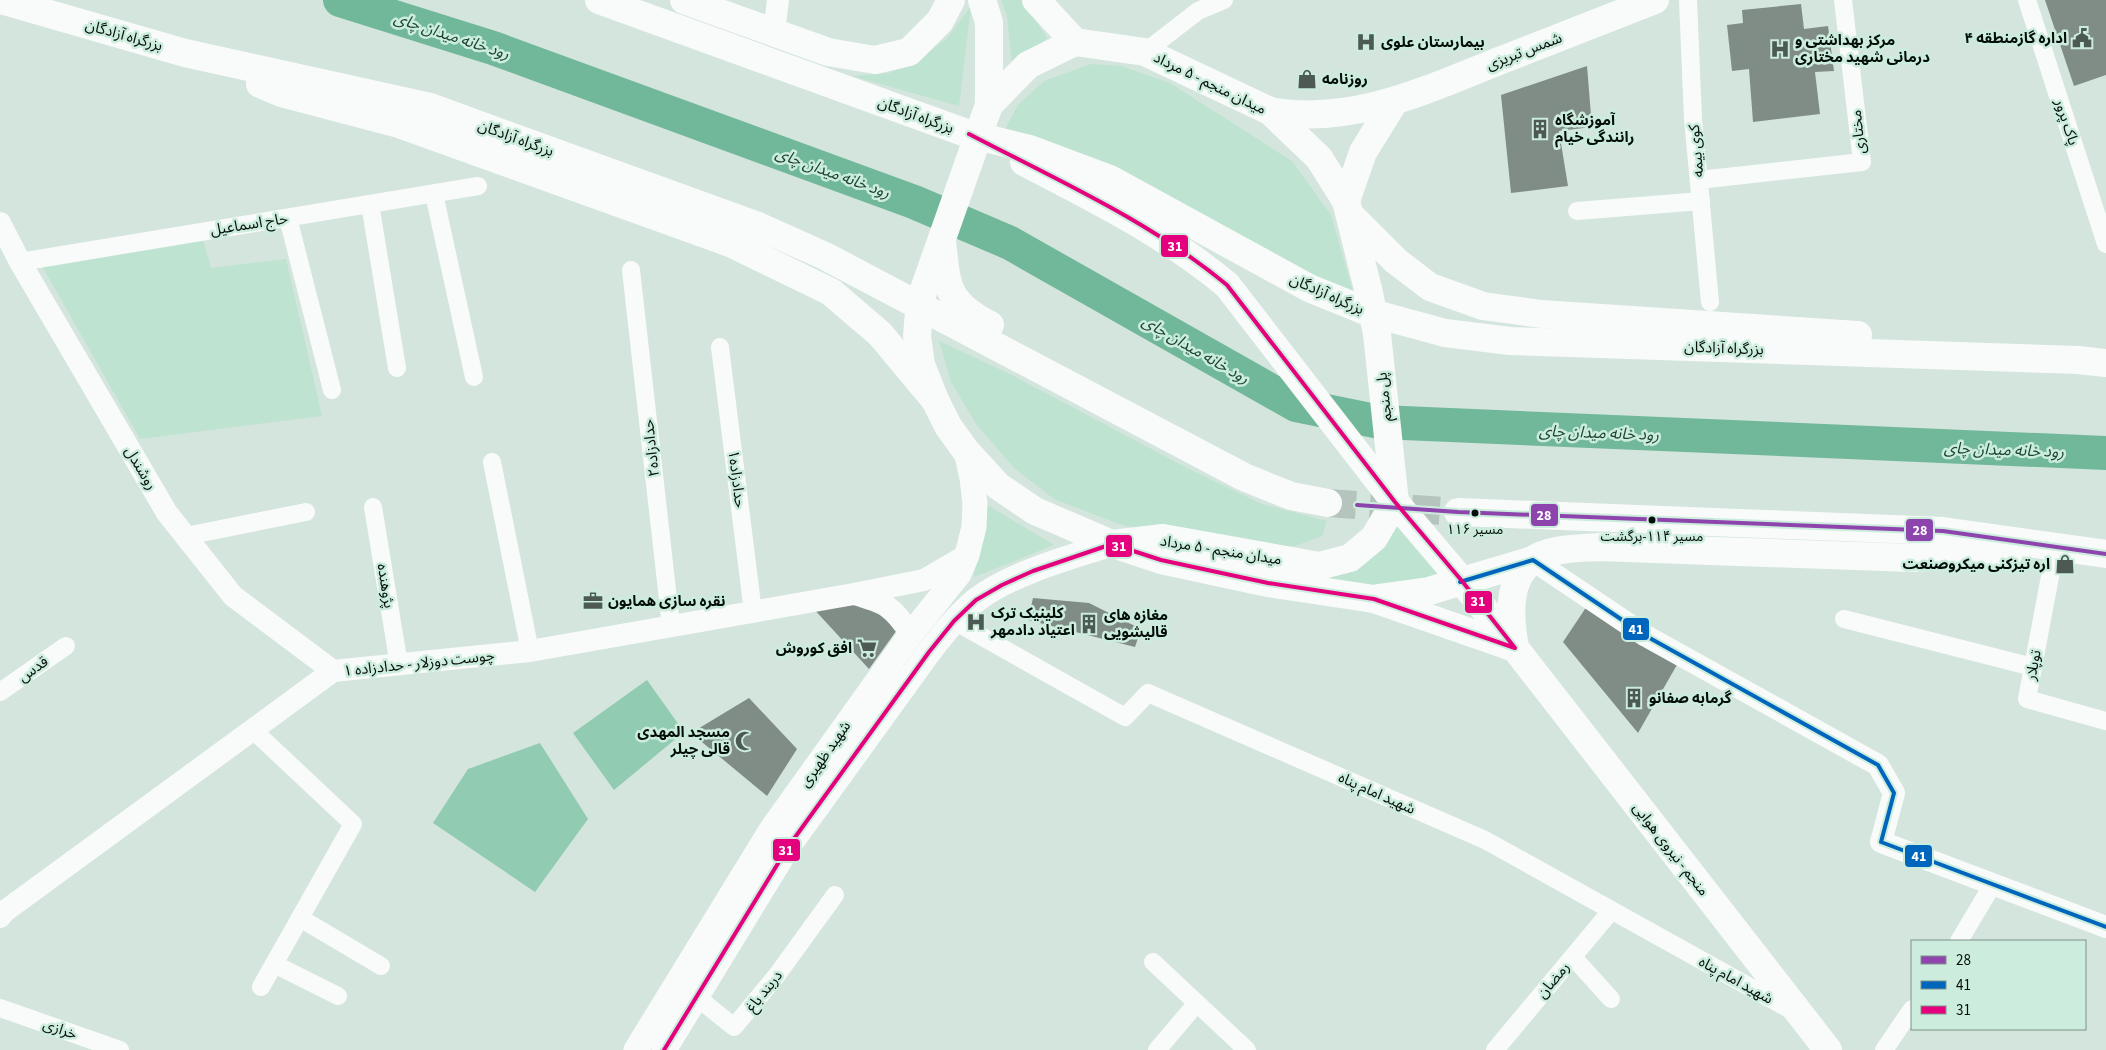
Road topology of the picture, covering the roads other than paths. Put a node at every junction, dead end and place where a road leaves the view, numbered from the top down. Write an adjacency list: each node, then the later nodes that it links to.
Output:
1 (1, 0): 16 (main road, بزرگراه آزادگان)
2 (599, 0): 20 (main road, بزرگراه آزادگان)
3 (684, 0): 13 (main road)
4 (778, 0): 13 (street)
5 (951, 0): 13 (main road)
6 (982, 0): 18 (main road)
7 (1036, 0): 14 (main road)
8 (1224, 0): 15 (street)
9 (1655, 0): 17 (main road, شمس تبریزی)
10 (1688, 0): 21 (street, کوی بیمه)
11 (1843, 0): 21 (street, مختاری)
12 (2027, 0): 31 (street, پاک پرور)
13 (774, 33)
14 (1075, 42): 15 (main road, میدان منجم - ۵ مرداد); 18 (main road)
15 (1145, 52): 19 (main road, میدان منجم - ۵ مرداد)
16 (185, 53): 30 (main road, بزرگراه آزادگان); 42 (main road)
17 (1394, 102): 19 (main road, شمس تبریزی); 26 (main road)
18 (989, 105): 30 (main road, میدان منجم - ۵ مرداد)
19 (1270, 111): 26 (main road, میدان منجم - ۵ مرداد)
20 (969, 134): 37 (main road, بزرگراه آزادگان); 45 (main road, منجم - نیروی هوایی)
21 (1699, 180): 24 (street, کوی بیمه)
22 (478, 186): 23 (street, حاج اسماعیل)
23 (434, 194): 25 (street, حاج اسماعیل); 40 (street)
24 (1700, 201): 27 (street); 35 (street, کوی بیمه)
25 (370, 204): 28 (street, حاج اسماعیل); 39 (street)
26 (1349, 209): 34 (main road, میدان منجم - ۵ مرداد); 37 (main road)
27 (1577, 211)
28 (288, 218): 32 (street, حاج اسماعیل); 41 (street)
29 (0, 223): 32 (street, روشندل)
30 (942, 241): 42 (main road, میدان منجم - ۵ مرداد)
31 (2106, 244)
32 (20, 262): 49 (street, روشندل)
33 (631, 270): 61 (street, حدادزاده۲)
34 (1369, 293): 45 (main road, پل منجم)
35 (1710, 302)
36 (720, 347): 58 (street, حدادزاده۱)
37 (2078, 360): 38 (main road, بزرگراه آزادگان)
38 (2106, 363)
39 (397, 368)
40 (474, 377)
41 (332, 390)
42 (935, 400): 43 (main road, میدان منجم - ۵ مرداد)
43 (966, 451): 50 (main road, میدان منجم - ۵ مرداد); 53 (main road, شهید ظهیری)
44 (492, 462): 65 (street)
45 (1395, 502): 50 (main road, میدان منجم - ۵ مرداد); 55 (main road, منجم - نیروی هوایی)
46 (373, 507): 66 (street, پژوهنده)
47 (306, 512): 49 (street)
48 (1458, 512): 51 (main road)
49 (186, 536): 68 (street, روشندل)
50 (1112, 544): 57 (main road); 60 (main road, شهید ظهیری)
51 (2064, 550): 52 (main road); 54 (main road); 67 (street, توپلار)
52 (2106, 554)
53 (967, 555): 56 (street, چوست دوزلار - حدادزاده ۱); 62 (main road, شهید ظهیری)
54 (1533, 560): 55 (main road); 64 (main road); 72 (street)
55 (1462, 581): 57 (main road); 64 (main road, منجم - نیروی هوایی)
56 (854, 594): 58 (street, چوست دوزلار - حدادزاده ۱); 62 (street)
57 (1374, 599): 64 (main road)
58 (753, 612): 61 (street, چوست دوزلار - حدادزاده ۱)
59 (1844, 618): 67 (street)
60 (954, 621): 74 (street, شهید امام پناه); 84 (main road, شهید ظهیری)
61 (671, 626): 65 (street, چوست دوزلار - حدادزاده ۱)
62 (911, 634): 84 (main road, شهید ظهیری)
63 (66, 646): 69 (street, قدس)
64 (1514, 648): 90 (main road, منجم - نیروی هوایی)
65 (530, 651): 66 (street, چوست دوزلار - حدادزاده ۱)
66 (399, 665): 68 (street, چوست دوزلار - حدادزاده ۱)
67 (2033, 667): 70 (street, توپلار)
68 (333, 672): 71 (street, چوست دوزلار - حدادزاده ۱)
69 (0, 692)
70 (2106, 722)
71 (253, 730): 75 (street, چوست دوزلار - حدادزاده ۱); 76 (street)
72 (1992, 884): 77 (street); 78 (street)
73 (835, 895): 84 (street, دربند باغ)
74 (1611, 910): 79 (street, رمضان); 90 (street, شهید امام پناه)
75 (2, 912)
76 (300, 918): 81 (street); 82 (street)
77 (2106, 927)
78 (1960, 940)
79 (1573, 956): 86 (street); 97 (street, رمضان)
80 (1153, 962): 87 (street)
81 (274, 964): 83 (street); 85 (street)
82 (381, 966)
83 (261, 987)
84 (687, 989): 93 (main road, شهید ظهیری); 94 (main road, شهید ظهیری)
85 (338, 996)
86 (1610, 999)
87 (1197, 1004): 95 (street); 96 (street)
88 (0, 1008): 92 (street, خرازی)
89 (1911, 1011): 91 (street)
90 (1802, 1016): 98 (main road, منجم - نیروی هوایی)
91 (1890, 1047)
92 (120, 1050)
93 (636, 1050)
94 (664, 1050)
95 (1158, 1050)
96 (1247, 1050)
97 (1495, 1050)
98 (1828, 1050)

